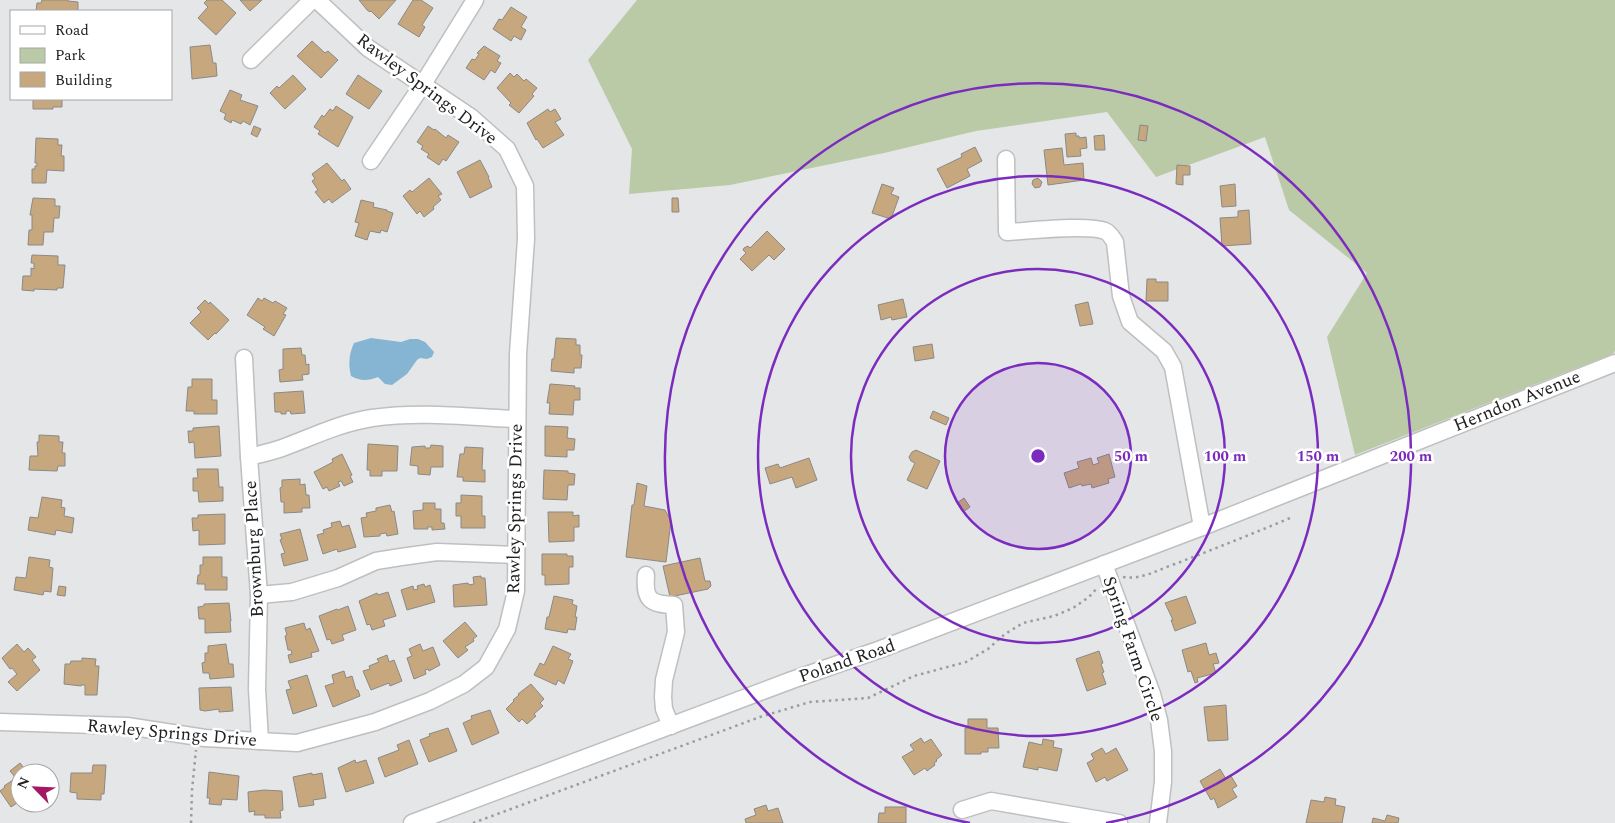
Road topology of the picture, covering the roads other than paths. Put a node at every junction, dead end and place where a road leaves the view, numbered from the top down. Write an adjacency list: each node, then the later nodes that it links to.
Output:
1 (312, 0): 4 (street)
2 (317, 0): 5 (street, Rawley Springs Drive)
3 (475, 0): 5 (street)
4 (251, 60)
5 (423, 84): 7 (street); 10 (street, Rawley Springs Drive)
6 (1006, 159): 13 (street)
7 (371, 161)
8 (244, 358): 11 (street, Brownburg Place)
9 (1615, 362): 12 (street, Herndon Avenue)
10 (517, 419): 11 (street); 14 (street, Rawley Springs Drive)
11 (249, 457): 17 (street, Brownburg Place)
12 (1280, 495): 13 (street, Poland Road)
13 (1202, 527): 15 (street, Poland Road)
14 (516, 555): 17 (street); 20 (street, Rawley Springs Drive)
15 (1104, 564): 19 (street, Poland Road); 24 (street, Spring Farm Circle)
16 (646, 575): 19 (street)
17 (259, 595): 20 (street, Brownburg Place)
18 (0, 722): 20 (street, Rawley Springs Drive)
19 (671, 726): 22 (street, Poland Road)
20 (260, 741)
21 (962, 810): 23 (street)
22 (412, 823)
23 (1119, 823)
24 (1158, 823)

